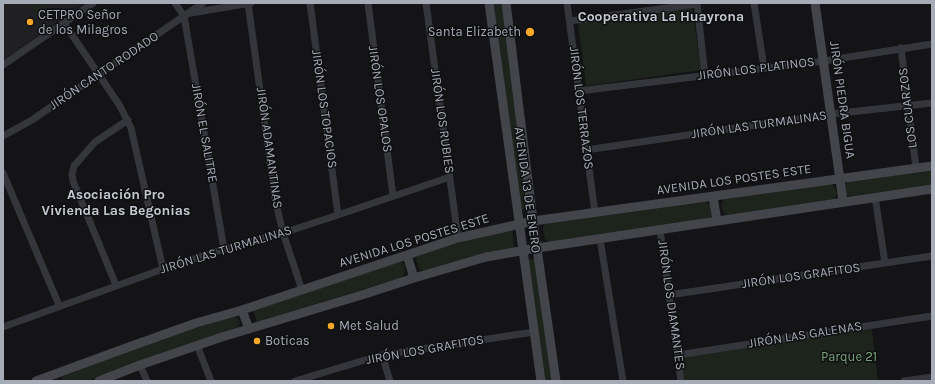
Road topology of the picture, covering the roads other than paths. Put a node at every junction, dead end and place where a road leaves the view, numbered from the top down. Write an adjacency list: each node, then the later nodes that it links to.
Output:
1 (93, 3): 16 (street)
2 (175, 3): 14 (street)
3 (203, 3): 14 (street, JIRÓN CANTO RODADO)
4 (250, 3): 14 (street); 47 (street, JIRÓN ADAMANTINAS)
5 (310, 3): 42 (street, JIRÓN LOS TOPACIOS)
6 (368, 3): 37 (street, JIRÓN LOS OPALOS)
7 (426, 3): 34 (street, JIRÓN LOS RUBIES)
8 (489, 3): 45 (main road, AVENIDA 13 DE ENERO)
9 (506, 3): 43 (main road, AVENIDA 13 DE ENERO)
10 (567, 3): 15 (street, JIRÓN LOS TERRAZOS)
11 (754, 3): 21 (street)
12 (815, 3): 19 (main road, JIRÓN PIEDRA BIGUA)
13 (697, 4): 15 (street); 23 (street)
14 (186, 15): 22 (street, JIRÓN CANTO RODADO); 51 (street, JIRÓN EL SALITRE)
15 (570, 21): 24 (street, JIRÓN LOS TERRAZOS)
16 (64, 23): 20 (street); 22 (street)
17 (932, 44): 18 (street, JIRÓN LOS PLATINOS)
18 (901, 48): 19 (street, JIRÓN LOS PLATINOS); 26 (street, LOS CUARZOS)
19 (824, 61): 21 (street, JIRÓN LOS PLATINOS); 27 (main road, JIRÓN PIEDRA BIGUA)
20 (3, 65)
21 (764, 68): 23 (street, JIRÓN LOS PLATINOS)
22 (99, 75): 28 (street); 29 (street, JIRÓN CANTO RODADO)
23 (705, 76): 24 (street, JIRÓN LOS PLATINOS)
24 (580, 91): 30 (street, JIRÓN LOS TERRAZOS)
25 (932, 103): 26 (street, JIRÓN LAS TURMALINAS)
26 (908, 106): 27 (street, JIRÓN LAS TURMALINAS); 32 (street, LOS CUARZOS)
27 (831, 114): 30 (street, JIRÓN LAS TURMALINAS); 35 (main road, JIRÓN PIEDRA BIGUA)
28 (128, 120): 56 (street); 58 (street)
29 (3, 136)
30 (586, 150): 41 (street, JIRÓN LOS TERRAZOS)
31 (932, 166): 32 (main road, AVENIDA LOS POSTES ESTE)
32 (916, 168): 35 (main road, AVENIDA LOS POSTES ESTE)
33 (3, 173): 61 (street)
34 (450, 177): 37 (street, JIRÓN LAS TURMALINAS); 48 (street, JIRÓN LOS RUBIES)
35 (840, 178): 38 (main road, AVENIDA LOS POSTES ESTE); 40 (main road, JIRÓN PIEDRA BIGUA)
36 (932, 189): 39 (main road)
37 (393, 196): 42 (street, JIRÓN LAS TURMALINAS)
38 (713, 197): 41 (main road, AVENIDA LOS POSTES ESTE); 44 (main road)
39 (875, 197): 40 (main road); 55 (street)
40 (843, 201): 44 (main road)
41 (595, 213): 43 (main road, AVENIDA LOS POSTES ESTE)
42 (338, 215): 47 (street, JIRÓN LAS TURMALINAS)
43 (533, 221): 45 (main road, AVENIDA LOS POSTES ESTE); 50 (main road, AVENIDA 13 DE ENERO)
44 (717, 221): 46 (main road)
45 (518, 224): 48 (main road, AVENIDA LOS POSTES ESTE); 52 (main road, AVENIDA 13 DE ENERO)
46 (660, 230): 49 (main road); 60 (street, JIRÓN LOS DIAMANTES)
47 (283, 233): 51 (street, JIRÓN LAS TURMALINAS); 59 (street, JIRÓN ADAMANTINAS)
48 (458, 238): 53 (main road, AVENIDA LOS POSTES ESTE)
49 (600, 239): 50 (main road); 81 (street)
50 (537, 248): 52 (main road); 80 (main road, AVENIDA 13 DE ENERO)
51 (224, 249): 56 (street, JIRÓN LAS TURMALINAS)
52 (522, 250): 57 (main road); 66 (main road, AVENIDA 13 DE ENERO)
53 (407, 255): 57 (main road); 59 (main road, AVENIDA LOS POSTES ESTE)
54 (932, 256): 55 (street, JIRÓN LOS GRAFITOS)
55 (885, 263): 60 (street, JIRÓN LOS GRAFITOS)
56 (163, 269): 58 (street, JIRÓN LAS TURMALINAS)
57 (414, 278): 65 (main road)
58 (116, 285): 61 (street, JIRÓN LAS TURMALINAS)
59 (302, 290): 62 (main road, AVENIDA LOS POSTES ESTE)
60 (670, 295): 69 (street, JIRÓN LOS DIAMANTES)
61 (59, 305): 64 (street, JIRÓN LAS TURMALINAS)
62 (242, 310): 65 (main road); 72 (main road, AVENIDA LOS POSTES ESTE)
63 (932, 316): 69 (street, JIRÓN LAS GALENAS)
64 (3, 326)
65 (249, 329): 67 (main road)
66 (534, 332): 68 (street, JIRÓN LOS GRAFITOS); 79 (main road, AVENIDA 13 DE ENERO)
67 (197, 345): 70 (main road); 76 (street)
68 (382, 355): 77 (street, JIRÓN LOS GRAFITOS); 78 (street)
69 (678, 355): 82 (street, JIRÓN LOS DIAMANTES)
70 (140, 365): 74 (main road); 75 (street)
71 (932, 377): 83 (street)
72 (50, 379): 73 (main road, AVENIDA LOS POSTES ESTE)
73 (36, 381)
74 (99, 381)
75 (146, 381)
76 (211, 381)
77 (295, 381)
78 (390, 381)
79 (540, 381)
80 (556, 381)
81 (623, 381)
82 (682, 381)
83 (904, 381)

